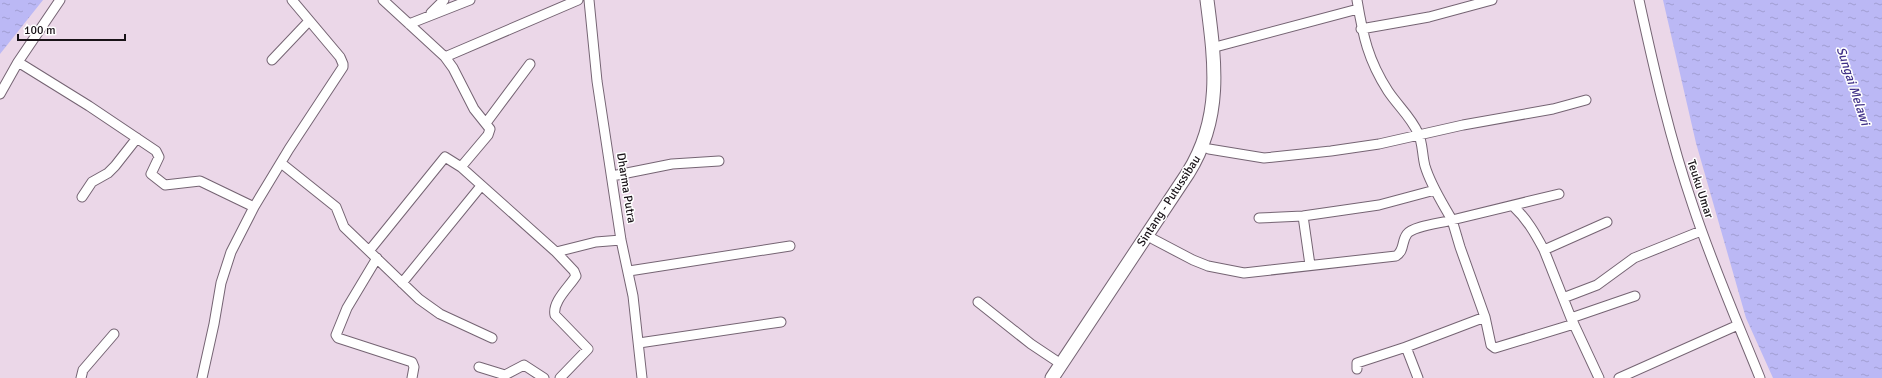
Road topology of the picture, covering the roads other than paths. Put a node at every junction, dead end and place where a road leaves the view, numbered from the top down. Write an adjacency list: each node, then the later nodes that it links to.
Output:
1 (60, 0): 20 (street)
2 (292, 0): 14 (street)
3 (383, 0): 15 (street)
4 (444, 0): 13 (street)
5 (470, 0): 13 (street)
6 (578, 0): 18 (street)
7 (589, 0): 31 (street, Dharma Putra)
8 (1207, 0): 52 (highway, Sintang - Putussibau)
9 (1214, 0): 17 (highway, Sintang - Putussibau)
10 (1492, 0): 16 (street)
11 (1639, 0): 42 (street, Teuku Umar)
12 (1357, 5): 16 (street); 17 (street)
13 (428, 16): 15 (street)
14 (309, 21): 19 (street); 29 (street)
15 (409, 24): 18 (street)
16 (1361, 29): 25 (street)
17 (1219, 46): 27 (highway, Sintang - Putussibau)
18 (445, 57): 24 (street)
19 (272, 60)
20 (18, 62): 22 (street); 26 (street)
21 (530, 64): 24 (street)
22 (0, 94)
23 (1586, 100): 25 (street)
24 (486, 123): 30 (street)
25 (1419, 135): 27 (street); 33 (street)
26 (137, 138): 35 (street); 37 (street)
27 (1209, 149): 43 (highway, Sintang - Putussibau)
28 (719, 161): 31 (street)
29 (281, 163): 37 (street); 47 (street)
30 (461, 167): 32 (street); 47 (street)
31 (612, 176): 44 (street, Dharma Putra)
32 (481, 186): 48 (street); 53 (street)
33 (1435, 190): 38 (street); 40 (street)
34 (1559, 194): 36 (street)
35 (82, 197)
36 (1513, 206): 40 (street); 46 (street)
37 (254, 207): 69 (street)
38 (1303, 216): 39 (street); 50 (street)
39 (1259, 218)
40 (1452, 220): 50 (street); 57 (street)
41 (1607, 222): 46 (street)
42 (1701, 231): 55 (street); 60 (street, Teuku Umar)
43 (1153, 239): 50 (street); 52 (highway, Sintang - Putussibau)
44 (621, 240): 48 (street); 51 (street, Dharma Putra)
45 (790, 246): 51 (street)
46 (1544, 250): 55 (street)
47 (369, 251): 49 (street)
48 (556, 252): 72 (street)
49 (377, 258): 53 (street); 70 (street)
50 (1310, 265)
51 (629, 271): 63 (street, Dharma Putra)
52 (1125, 275): 65 (highway, Sintang - Putussibau); 75 (highway, Sintang - Putussibau)
53 (402, 283): 62 (street)
54 (1635, 296): 58 (street)
55 (1562, 298): 58 (street)
56 (978, 302): 65 (street)
57 (1485, 317): 58 (street); 64 (street)
58 (1572, 321): 77 (street)
59 (781, 322): 63 (street)
60 (1738, 325): 78 (street); 79 (street, Teuku Umar)
61 (114, 334): 68 (street)
62 (492, 338)
63 (639, 343): 73 (street, Dharma Putra)
64 (1406, 347): 67 (street); 76 (street)
65 (1061, 364): 74 (highway, Sintang - Putussibau)
66 (479, 367): 71 (street)
67 (1357, 369)
68 (81, 378)
69 (202, 378)
70 (412, 378)
71 (544, 378)
72 (560, 378)
73 (642, 378)
74 (1052, 378)
75 (1061, 378)
76 (1418, 378)
77 (1599, 378)
78 (1619, 378)
79 (1760, 378)

